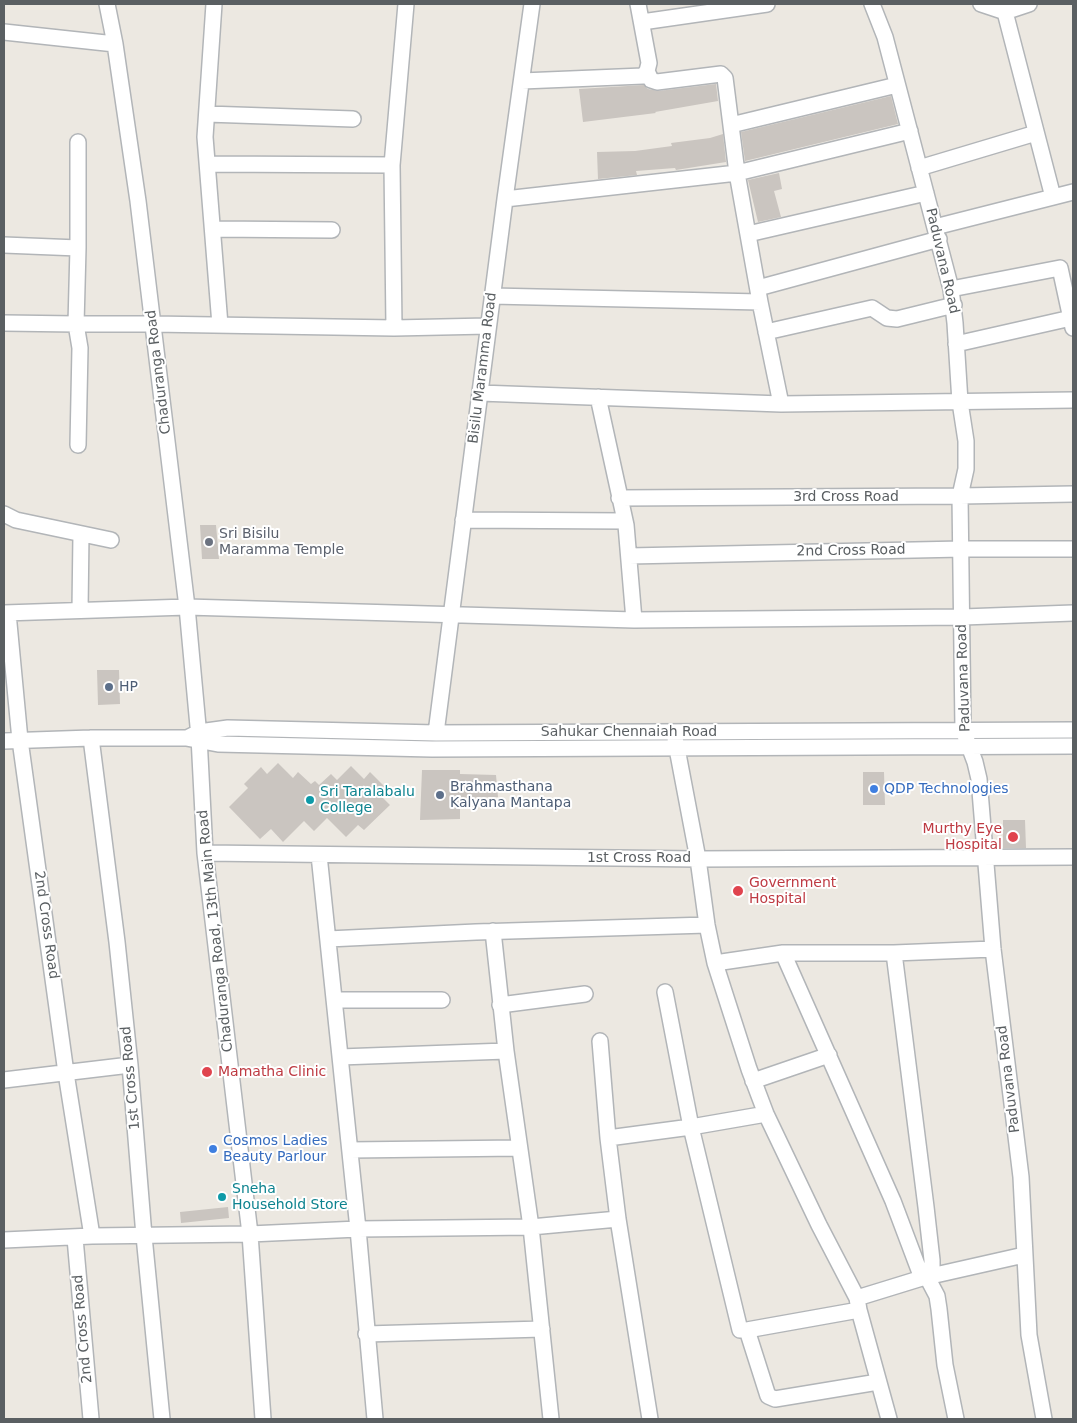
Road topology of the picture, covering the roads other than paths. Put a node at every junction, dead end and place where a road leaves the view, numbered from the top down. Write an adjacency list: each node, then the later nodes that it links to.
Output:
1 (107, 4): 13 (street, Chaduranga Road)
2 (214, 4): 17 (street)
3 (406, 4): 24 (street)
4 (532, 4): 15 (street, Bisilu Maramma Road)
5 (638, 4): 11 (street)
6 (767, 4): 11 (street)
7 (872, 4): 16 (street, Paduvana Road)
8 (981, 4): 10 (street)
9 (1029, 4): 10 (street)
10 (1005, 12): 21 (street)
11 (642, 22): 14 (street)
12 (4, 32): 13 (street)
13 (115, 44): 45 (street, Chaduranga Road)
14 (647, 71): 15 (street); 19 (street)
15 (522, 81): 30 (street, Bisilu Maramma Road)
16 (896, 85): 19 (street); 20 (street, Paduvana Road)
17 (207, 114): 18 (street); 23 (street)
18 (353, 119)
19 (731, 125): 26 (street)
20 (910, 131): 25 (street, Paduvana Road); 26 (street)
21 (1036, 133): 25 (street); 29 (street)
22 (78, 142): 36 (street)
23 (208, 164): 24 (street); 31 (street)
24 (392, 165): 48 (street)
25 (919, 168): 28 (street, Paduvana Road)
26 (737, 173): 30 (street); 34 (street)
27 (1073, 192): 29 (street)
28 (926, 193): 33 (street, Paduvana Road); 34 (street)
29 (1053, 197): 33 (street)
30 (505, 199): 40 (street, Bisilu Maramma Road)
31 (213, 229): 32 (street); 46 (street)
32 (332, 230)
33 (937, 233): 38 (street, Paduvana Road); 39 (street)
34 (748, 234): 39 (street)
35 (4, 245): 36 (street)
36 (78, 248): 44 (street)
37 (1066, 267): 38 (street); 43 (street)
38 (951, 289): 41 (street, Paduvana Road)
39 (759, 295): 40 (street); 49 (street)
40 (492, 296): 47 (street, Bisilu Maramma Road)
41 (954, 305): 49 (street); 50 (street, Paduvana Road)
42 (4, 323): 44 (street)
43 (1072, 323): 50 (street)
44 (76, 324): 45 (street); 56 (street)
45 (153, 324): 46 (street); 68 (street, Chaduranga Road)
46 (220, 325): 48 (street)
47 (488, 326): 48 (street); 51 (street, Bisilu Maramma Road)
48 (394, 328)
49 (766, 332): 55 (street)
50 (956, 344): 54 (street, Paduvana Road)
51 (480, 392): 52 (street); 61 (street, Bisilu Maramma Road)
52 (598, 397): 55 (street); 59 (street)
53 (1073, 400): 54 (street)
54 (960, 402): 55 (street); 58 (street, Paduvana Road)
55 (782, 404)
56 (78, 445)
57 (1073, 494): 58 (street, 3rd Cross Road)
58 (960, 496): 59 (street, 3rd Cross Road); 65 (street, Paduvana Road)
59 (619, 498): 62 (street)
60 (4, 514): 63 (street)
61 (463, 520): 62 (street); 72 (street, Bisilu Maramma Road)
62 (625, 521): 67 (street)
63 (81, 534): 64 (street); 69 (street)
64 (111, 540)
65 (962, 549): 66 (street, 2nd Cross Road); 67 (street, 2nd Cross Road); 73 (street, Paduvana Road)
66 (1073, 549)
67 (629, 556): 74 (street)
68 (187, 607): 69 (street); 72 (street); 79 (street, Chaduranga Road)
69 (80, 610): 70 (street)
70 (6, 613): 81 (street, 2nd Cross Road)
71 (1073, 613): 73 (street)
72 (451, 614): 74 (street); 78 (street, Bisilu Maramma Road)
73 (963, 616): 74 (street); 75 (street, Paduvana Road)
74 (634, 620)
75 (963, 730): 76 (street, Sahukar Chennaiah Road); 77 (street, Sahukar Chennaiah Road); 83 (street, Paduvana Road)
76 (1073, 730)
77 (673, 732): 78 (street, Sahukar Chennaiah Road); 85 (street)
78 (436, 733): 79 (street, Sahukar Chennaiah Road)
79 (195, 737): 80 (street, Sahukar Chennaiah Road); 85 (street, Sahukar Chennaiah Road); 86 (street, Chaduranga Road, 13th Main Road)
80 (91, 738): 81 (street, Sahukar Chennaiah Road); 107 (street, 1st Cross Road)
81 (20, 740): 82 (street, Sahukar Chennaiah Road); 108 (street, 2nd Cross Road)
82 (4, 741)
83 (968, 746): 84 (street, Sahukar Chennaiah Road); 85 (street, Sahukar Chennaiah Road); 88 (street, Paduvana Road)
84 (1073, 746)
85 (677, 747): 90 (street)
86 (205, 853): 87 (street, 1st Cross Road); 119 (street, Chaduranga Road, 13th Main Road)
87 (319, 856): 90 (street, 1st Cross Road); 93 (street)
88 (985, 856): 89 (street, 1st Cross Road); 90 (street, 1st Cross Road); 94 (street, Paduvana Road)
89 (1073, 857)
90 (698, 858): 91 (street)
91 (707, 925): 92 (street); 97 (street)
92 (494, 931): 93 (street); 102 (street)
93 (328, 939): 100 (street)
94 (994, 949): 96 (street); 124 (street, Paduvana Road)
95 (783, 953): 96 (street); 97 (street); 105 (street)
96 (894, 953): 125 (street)
97 (715, 963): 110 (street)
98 (665, 992): 112 (street)
99 (585, 994): 102 (street)
100 (334, 1000): 101 (street); 106 (street)
101 (442, 1000)
102 (500, 1005): 104 (street)
103 (600, 1041): 113 (street)
104 (506, 1052): 106 (street); 114 (street)
105 (828, 1055): 110 (street); 125 (street)
106 (340, 1057): 115 (street)
107 (130, 1065): 108 (street); 121 (street, 1st Cross Road)
108 (66, 1073): 109 (street); 120 (street, 2nd Cross Road)
109 (4, 1080)
110 (753, 1081): 111 (street)
111 (766, 1114): 112 (street); 126 (street)
112 (691, 1127): 113 (street); 128 (street)
113 (608, 1138): 116 (street)
114 (519, 1148): 115 (street); 117 (street)
115 (350, 1150): 118 (street)
116 (618, 1219): 117 (street); 136 (street)
117 (531, 1227): 118 (street); 127 (street)
118 (358, 1228): 119 (street); 129 (street)
119 (250, 1234): 121 (street); 133 (street, Chaduranga Road, 13th Main Road)
120 (92, 1236): 121 (street); 122 (street)
121 (144, 1236): 132 (street, 1st Cross Road)
122 (75, 1238): 123 (street); 131 (street, 2nd Cross Road)
123 (4, 1240)
124 (1024, 1255): 125 (street); 139 (street, Paduvana Road)
125 (927, 1277): 126 (street); 138 (street)
126 (858, 1304): 128 (street); 130 (street)
127 (542, 1329): 129 (street); 135 (street)
128 (747, 1330): 130 (street)
129 (366, 1334): 134 (street)
130 (878, 1382): 137 (street)
131 (91, 1419)
132 (162, 1419)
133 (263, 1419)
134 (375, 1419)
135 (551, 1419)
136 (650, 1419)
137 (890, 1419)
138 (956, 1419)
139 (1044, 1419)

